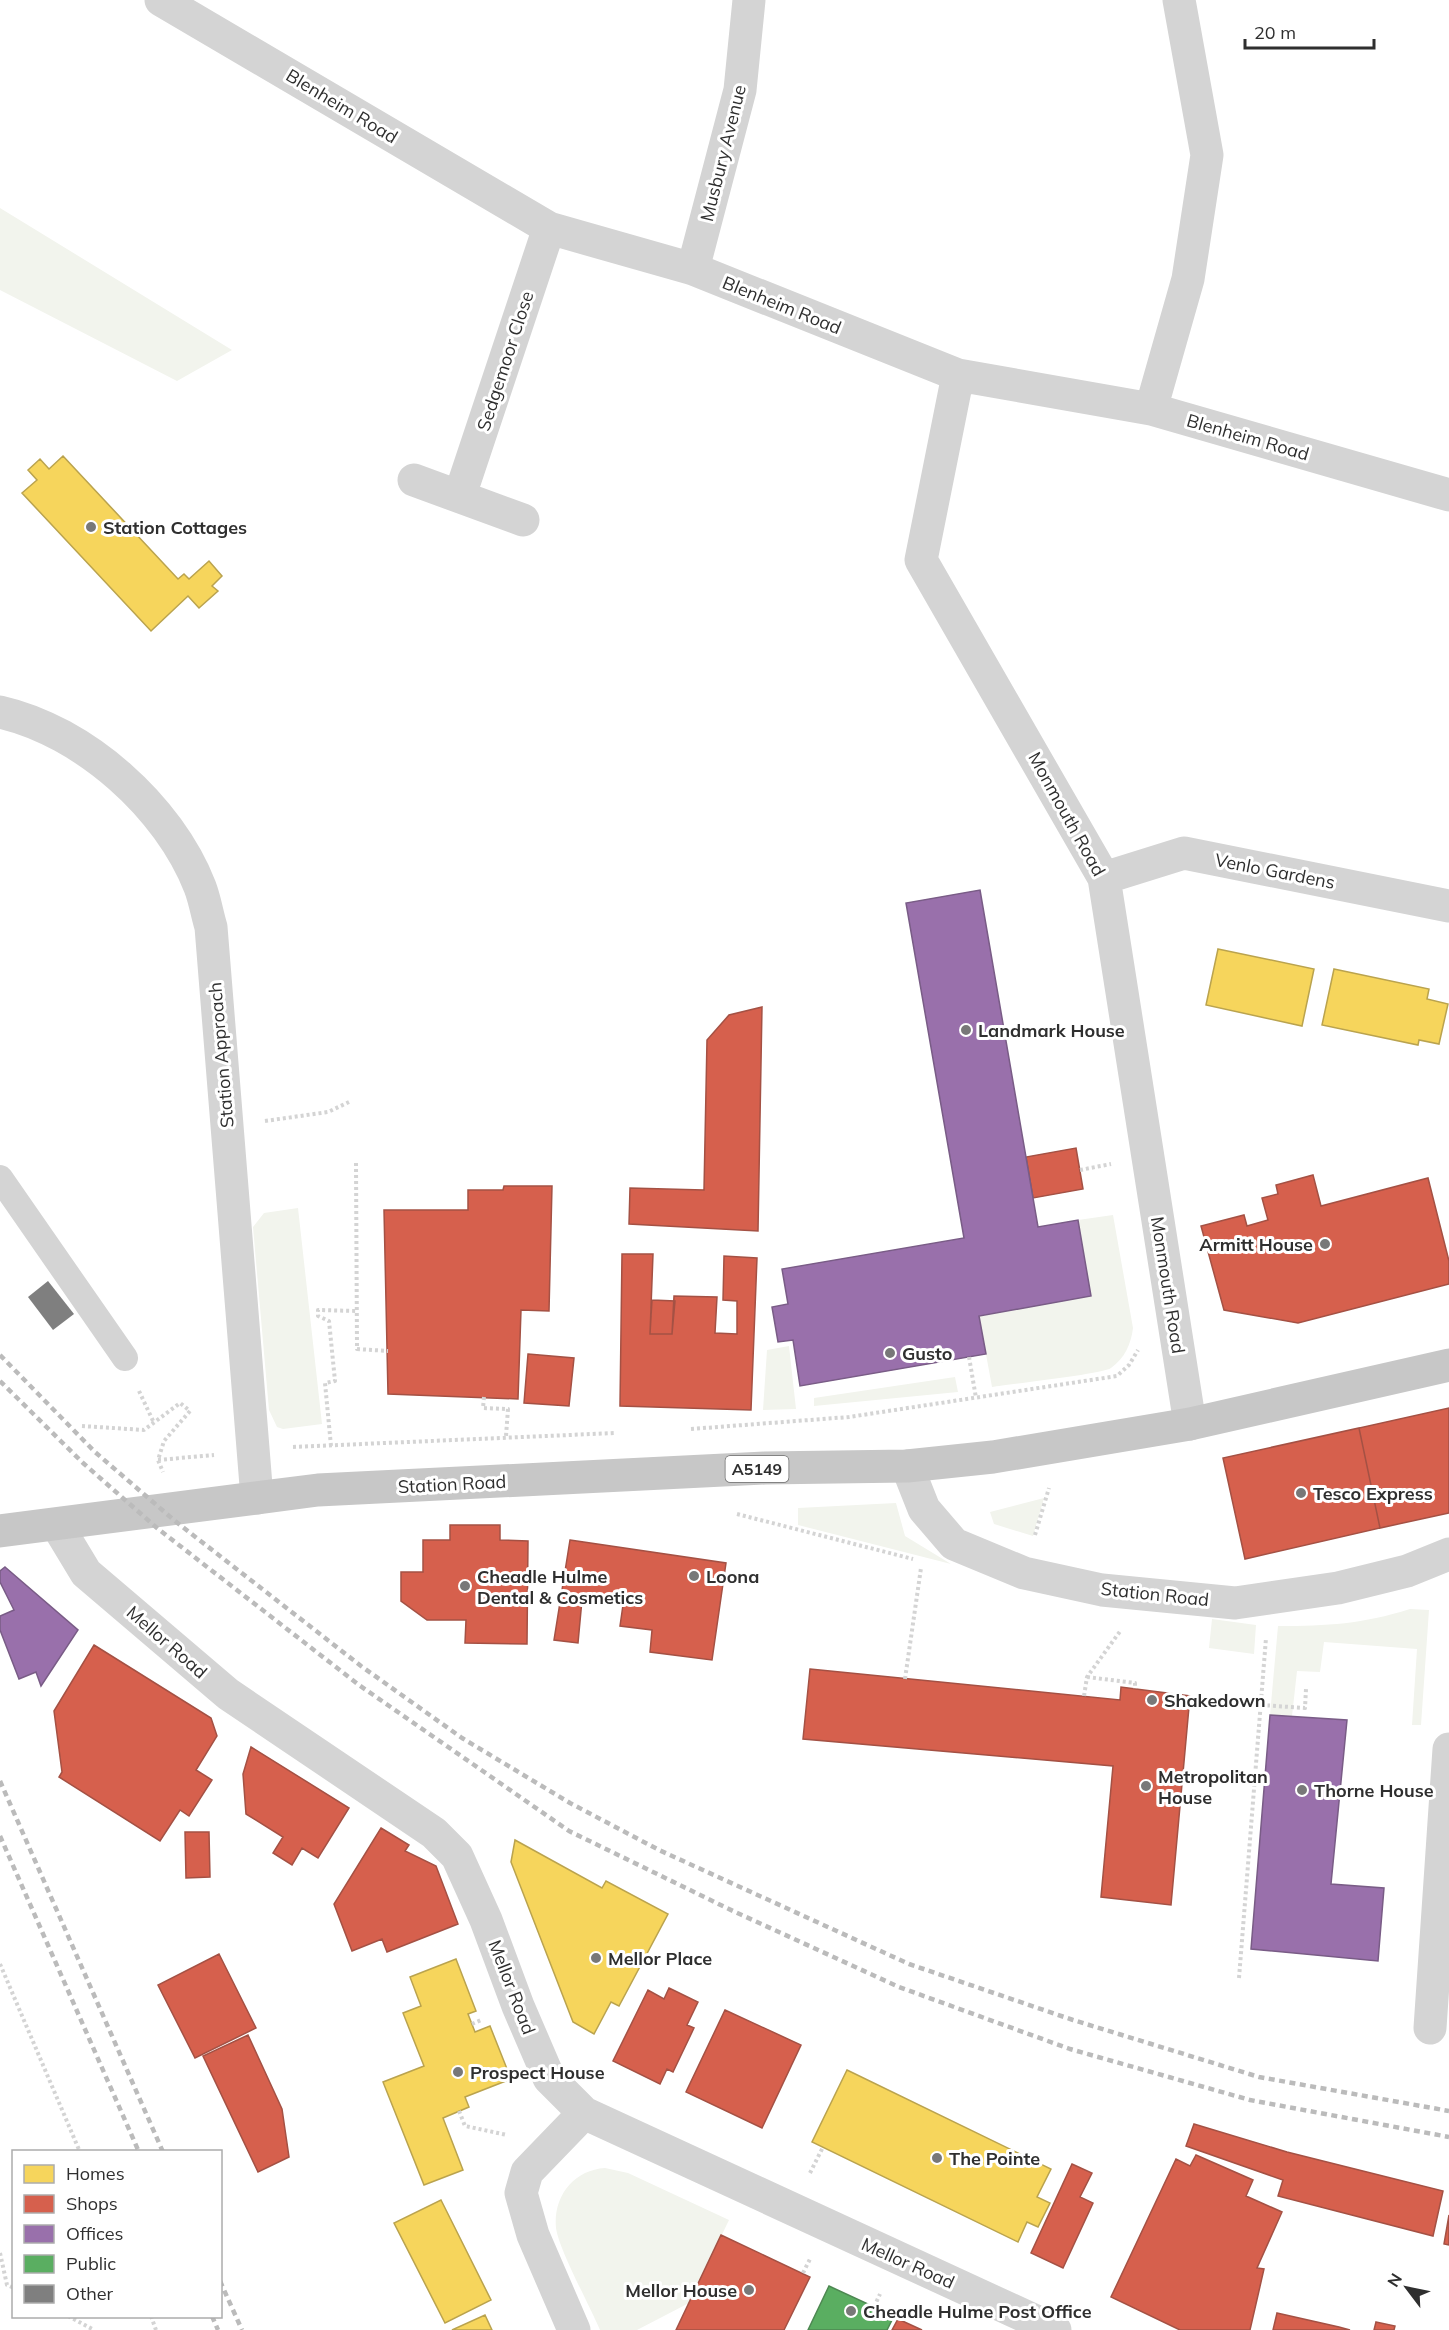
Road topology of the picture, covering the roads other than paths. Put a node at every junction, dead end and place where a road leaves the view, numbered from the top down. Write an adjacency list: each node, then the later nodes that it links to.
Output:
1 (749, 0): 5 (street, Musbury Avenue)
2 (1179, 0): 7 (street)
3 (177, 4): 4 (street, Blenheim Road)
4 (549, 228): 5 (street, Blenheim Road); 9 (street, Sedgemoor Close)
5 (693, 269): 6 (street, Blenheim Road)
6 (958, 375): 7 (street, Blenheim Road); 13 (street, Monmouth Road)
7 (1151, 409): 10 (street, Blenheim Road)
8 (414, 480): 9 (street)
9 (460, 495): 11 (street)
10 (1449, 495)
11 (523, 520)
12 (0, 712): 20 (street, Station Approach)
13 (1104, 878): 14 (street, Venlo Gardens); 18 (street, Monmouth Road)
14 (1449, 906)
15 (0, 1178): 16 (lane)
16 (125, 1358)
17 (1449, 1365): 18 (main road, Station Road / A5149)
18 (1190, 1424): 19 (main road, Station Road / A5149)
19 (907, 1466): 20 (main road, Station Road / A5149); 23 (street, Station Road)
20 (257, 1498): 21 (main road, Station Road / A5149)
21 (57, 1525): 22 (main road, Station Road / A5149); 26 (street, Mellor Road)
22 (0, 1531)
23 (1449, 1554)
24 (1449, 1749): 25 (street)
25 (1430, 2028)
26 (584, 2113): 27 (street); 28 (street, Mellor Road)
27 (574, 2330)
28 (1055, 2330)

